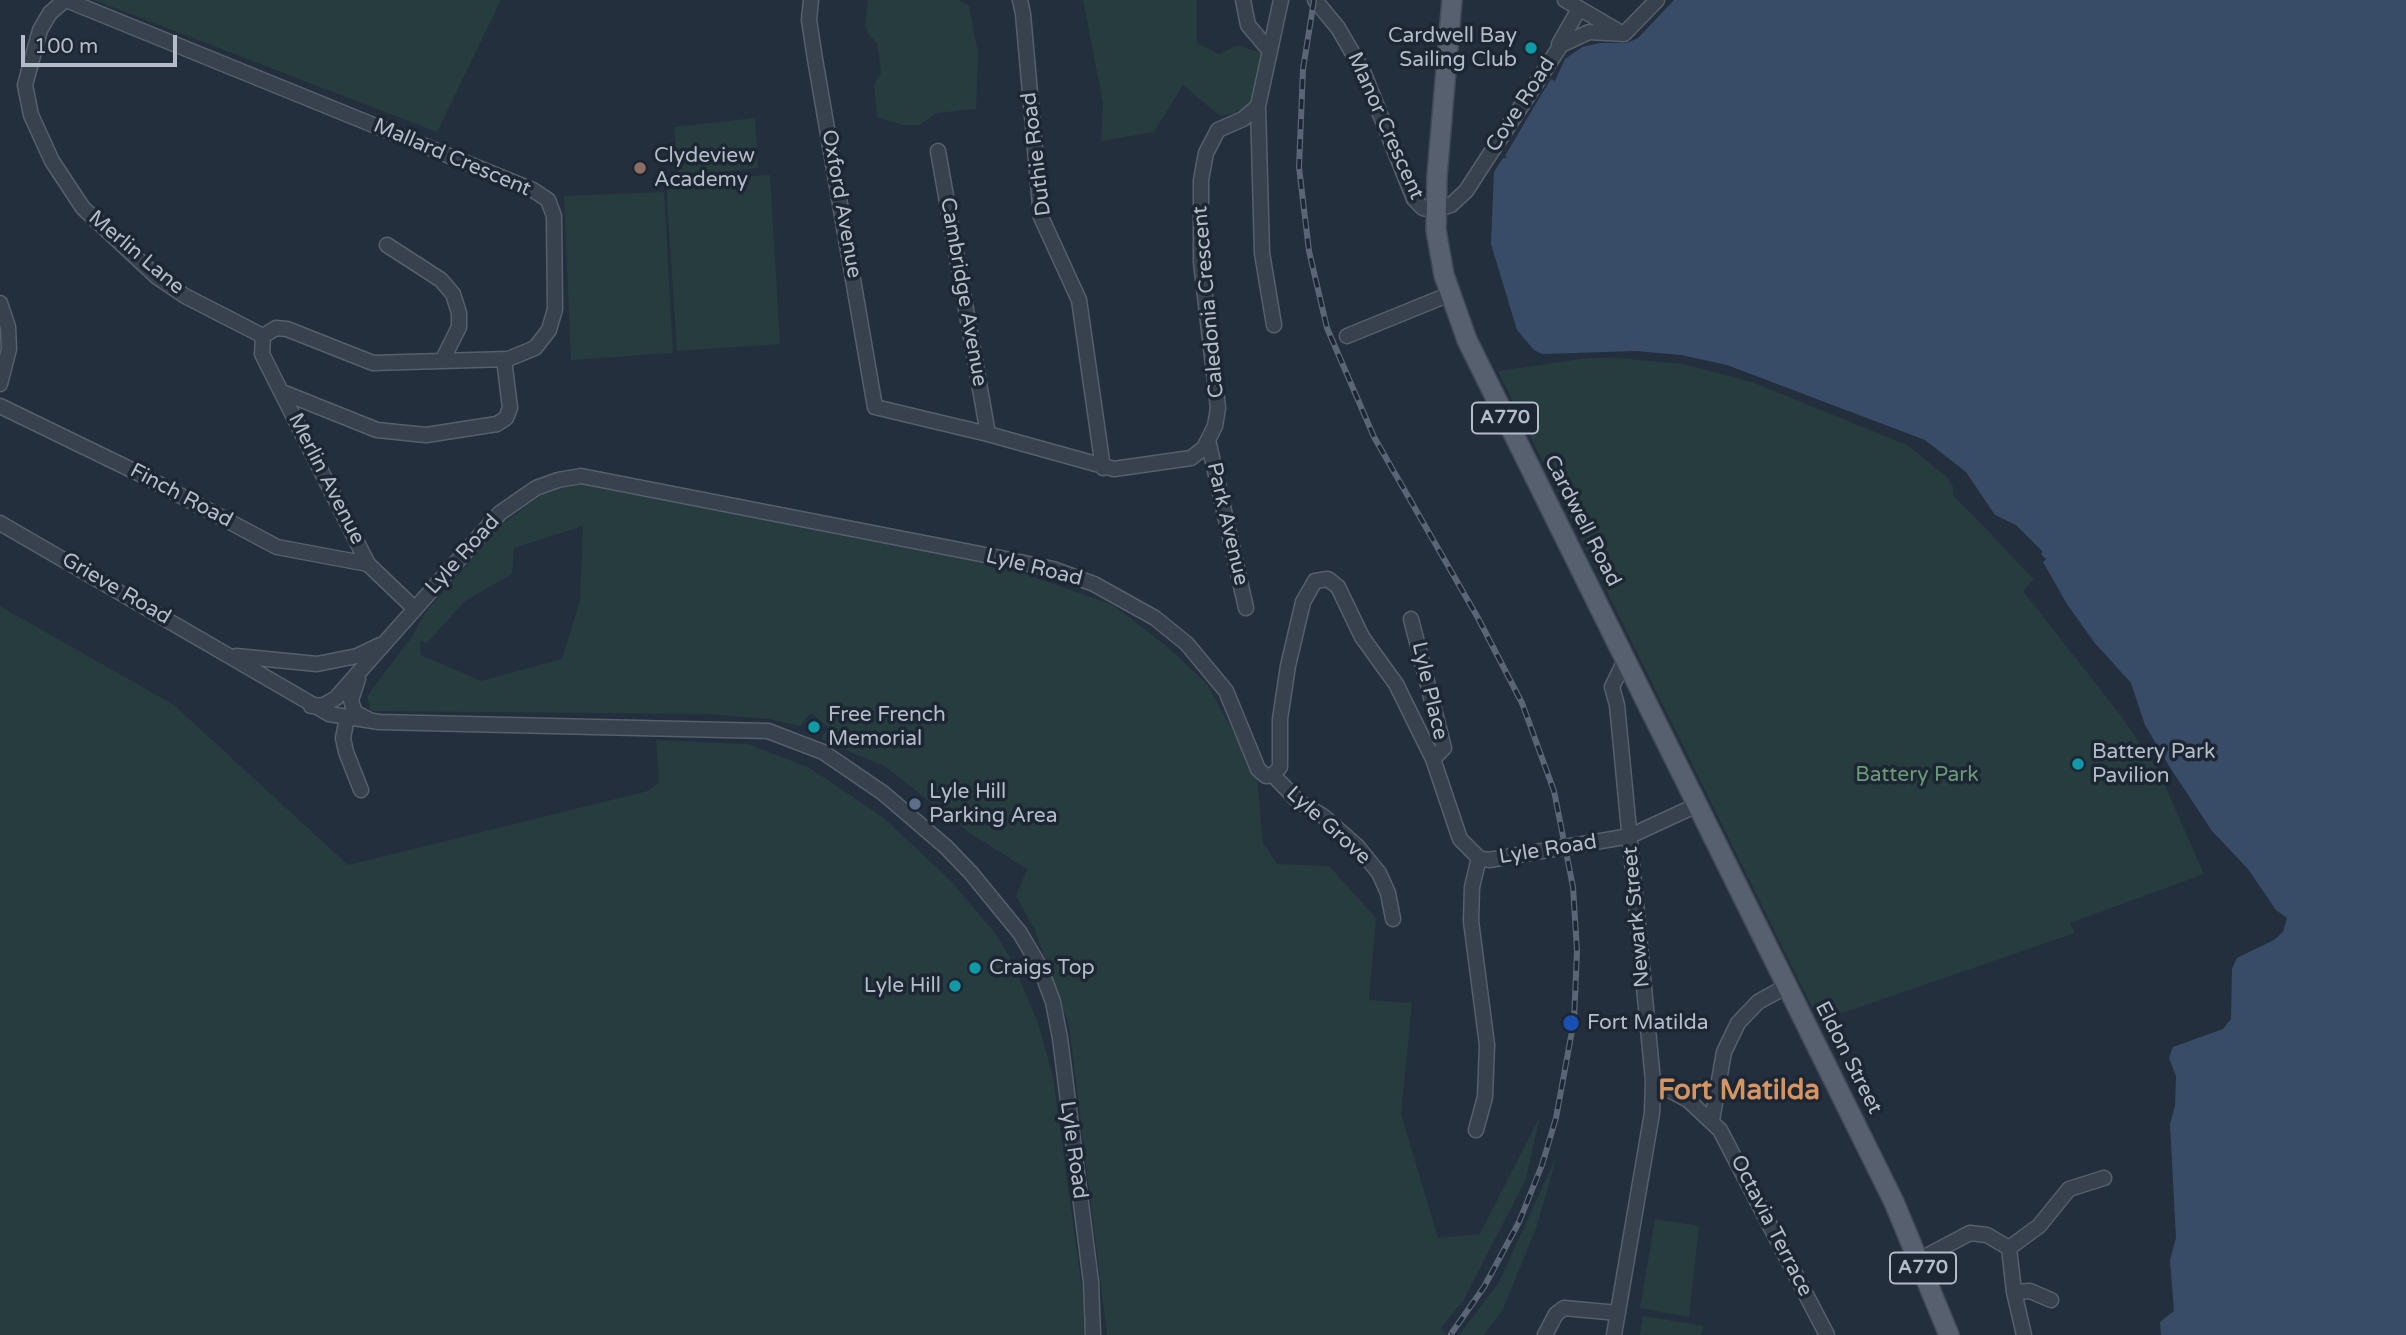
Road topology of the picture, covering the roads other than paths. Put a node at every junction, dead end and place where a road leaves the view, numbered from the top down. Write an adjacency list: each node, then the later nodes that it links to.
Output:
1 (65, 0): 16 (street, Mallard Crescent); 24 (street, Mallard Crescent)
2 (811, 0): 29 (street, Oxford Avenue)
3 (1020, 0): 31 (street, Duthie Road)
4 (1243, 0): 12 (street)
5 (1281, 0): 12 (street)
6 (1315, 0): 17 (street, Manor Crescent)
7 (1452, 0): 17 (main road, Cardwell Road / A770)
8 (1565, 0): 10 (street)
9 (1657, 0): 11 (street)
10 (1579, 9): 11 (street); 13 (street)
11 (1624, 34): 13 (street, Cove Road)
12 (1269, 50): 14 (street)
13 (1555, 51): 17 (street, Cove Road)
14 (1258, 106): 21 (street); 30 (street, Caledonia Crescent)
15 (938, 151): 29 (street, Cambridge Avenue)
16 (83, 208): 22 (street, Merlin Lane)
17 (1435, 210): 19 (main road, Cardwell Road / A770)
18 (387, 245): 25 (street)
19 (1450, 294): 23 (street); 39 (main road, Cardwell Road / A770)
20 (0, 303): 26 (street)
21 (1274, 325)
22 (263, 335): 25 (street, Mallard Crescent); 27 (street, Merlin Avenue)
23 (1347, 336)
24 (504, 359): 25 (street, Mallard Crescent); 27 (street)
25 (442, 361)
26 (0, 384)
27 (282, 392): 33 (street, Merlin Avenue)
28 (0, 406): 33 (street, Finch Road)
29 (988, 434): 31 (street)
30 (1208, 440): 31 (street); 34 (street, Park Avenue)
31 (1103, 468)
32 (0, 523): 38 (street, Grieve Road)
33 (368, 564): 35 (street, Merlin Avenue)
34 (1246, 608)
35 (415, 609): 37 (street, Lyle Road); 50 (street, Lyle Road)
36 (1411, 619): 49 (street, Lyle Place)
37 (390, 640): 40 (street, Grieve Road); 42 (street, Lyle Road)
38 (231, 655): 41 (street, Grieve Road); 44 (street, Grieve Road)
39 (1626, 658): 43 (main road, Cardwell Road / A770); 45 (street, Newark Street)
40 (345, 660): 41 (street, Grieve Road); 42 (street)
41 (301, 664): 44 (street)
42 (360, 674): 46 (street, Lyle Road); 48 (street, Lyle Road)
43 (1636, 680): 45 (street); 52 (main road, Cardwell Road / A770)
44 (284, 690): 46 (street, Grieve Road)
45 (1617, 705): 53 (street, Newark Street)
46 (311, 706): 47 (street, Lyle Road)
47 (347, 718): 48 (street, Lyle Road); 51 (street)
48 (380, 722): 66 (street, Lyle Road)
49 (1433, 759): 50 (street, Lyle Road); 54 (street, Lyle Road)
50 (1273, 775): 55 (street, Lyle Grove)
51 (361, 790)
52 (1698, 805): 53 (street, Lyle Road); 56 (main road, Eldon Street / A770)
53 (1630, 836): 54 (street, Lyle Road); 57 (street, Newark Street)
54 (1479, 858): 59 (street)
55 (1393, 919)
56 (1787, 986): 58 (street); 62 (main road, Eldon Street / A770)
57 (1653, 1081): 58 (street, Octavia Terrace); 65 (street, Newark Street)
58 (1712, 1120): 69 (street, Octavia Terrace)
59 (1476, 1130)
60 (2104, 1178): 61 (street)
61 (2009, 1248): 62 (street); 63 (street)
62 (1919, 1260): 70 (main road, Eldon Street / A770)
63 (2014, 1292): 64 (street); 71 (street)
64 (2051, 1300)
65 (1618, 1313): 67 (street); 68 (street, Newark Street)
66 (1093, 1335)
67 (1545, 1335)
68 (1614, 1335)
69 (1826, 1335)
70 (1949, 1335)
71 (2024, 1335)

